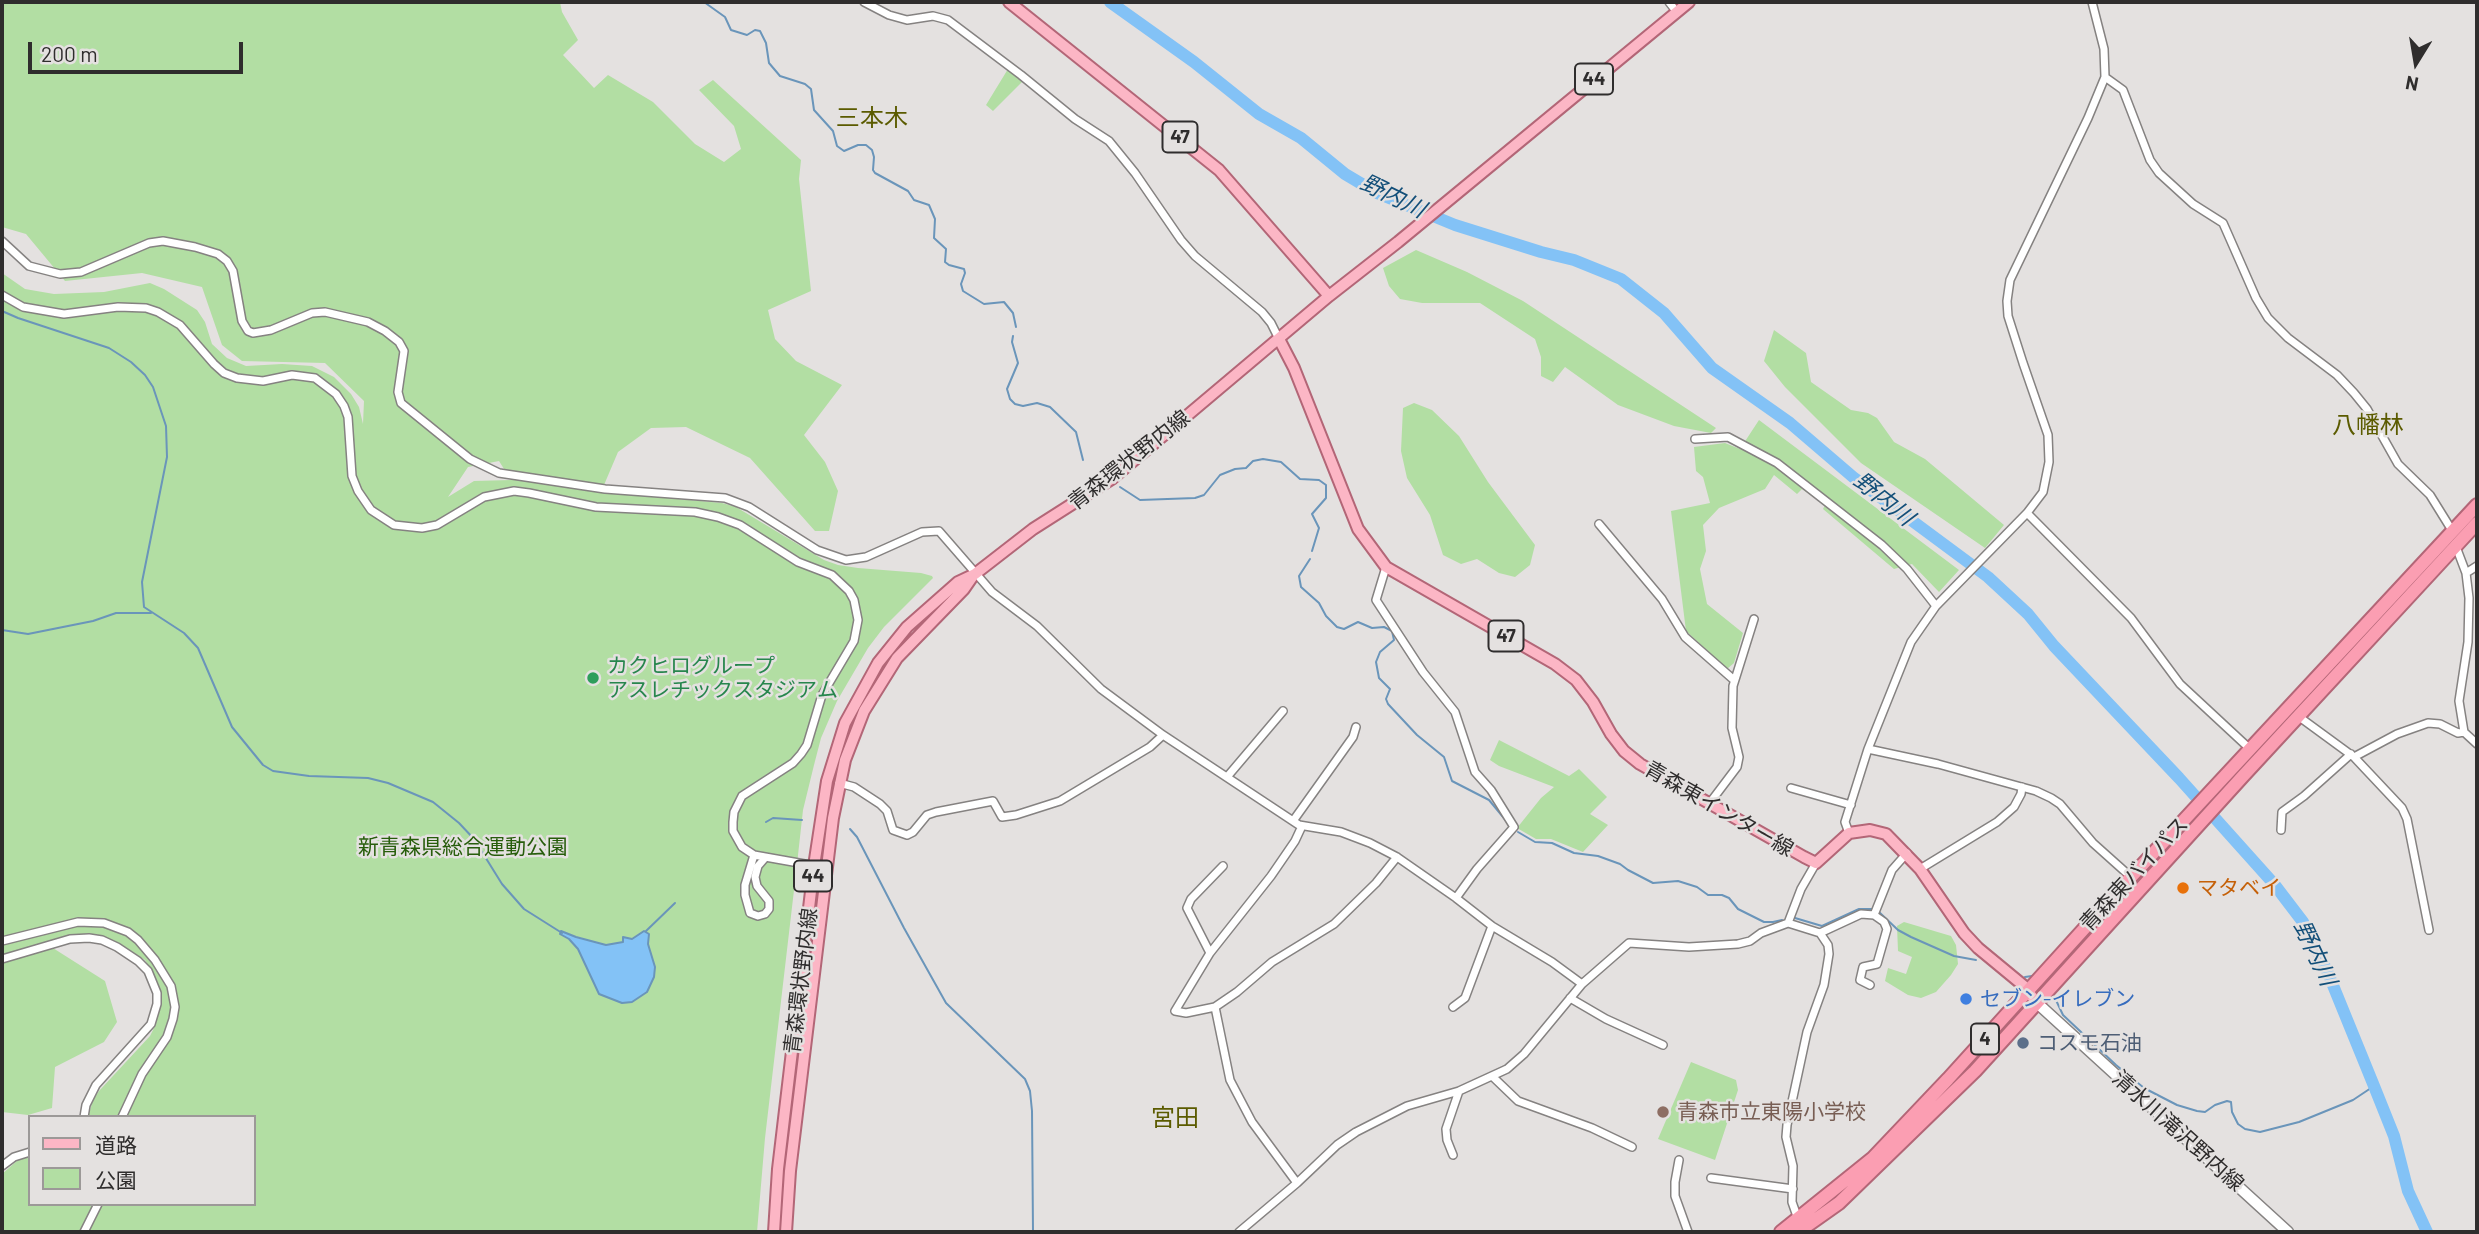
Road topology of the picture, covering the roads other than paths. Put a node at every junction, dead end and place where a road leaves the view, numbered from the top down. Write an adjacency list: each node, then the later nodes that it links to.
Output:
1 (864, 2): 10 (street)
2 (1009, 2): 9 (main road, 47)
3 (1689, 2): 5 (main road, 44)
4 (2092, 2): 6 (street)
5 (1673, 6): 9 (main road, 44)
6 (2105, 77): 13 (street); 16 (street)
7 (2, 241): 21 (street)
8 (2, 295): 45 (street)
9 (1329, 296): 10 (main road, 44)
10 (1279, 339): 19 (main road, 青森東インター線 / 47); 21 (main road, 青森環状野内線 / 44)
11 (1695, 439): 22 (street)
12 (2477, 505): 16 (highway, 青森東バイパス / 4)
13 (2027, 513): 22 (street); 32 (street)
14 (2477, 523): 17 (highway, 青森東バイパス / 4)
15 (1600, 524): 24 (street)
16 (2453, 531): 17 (street); 32 (highway, 青森東バイパス / 4)
17 (2456, 546): 20 (street); 26 (highway, 青森東バイパス / 4)
18 (2477, 565): 20 (street)
19 (1386, 567): 38 (main road, 青森東インター線 / 47); 55 (street)
20 (2466, 573): 28 (street)
21 (975, 574): 29 (street); 35 (main road, 青森環状野内線 / 44); 49 (main road, 青森環状野内線 / 44)
22 (1936, 606): 31 (street)
23 (1754, 620): 24 (street)
24 (1734, 680): 38 (street)
25 (1283, 711): 34 (street)
26 (2298, 716): 33 (street); 67 (highway, 青森東バイパス / 4)
27 (1356, 727): 40 (street)
28 (2464, 732): 30 (street); 33 (street)
29 (1163, 735): 34 (street); 35 (street)
30 (2475, 740)
31 (1868, 749): 36 (street); 39 (street)
32 (2250, 749): 53 (highway, 青森東バイパス / 4)
33 (2353, 756): 42 (street); 60 (street)
34 (1227, 777): 40 (street)
35 (839, 783): 51 (main road, 青森環状野内線 / 44)
36 (2022, 787): 52 (street); 53 (street)
37 (1791, 788): 39 (street)
38 (1709, 804): 48 (main road, 青森東インター線 / 47)
39 (1851, 805): 43 (street)
40 (1293, 821): 41 (street)
41 (1303, 825): 46 (street); 63 (street)
42 (2281, 831)
43 (1849, 833): 44 (main road); 48 (main road, 青森東インター線)
44 (1906, 853): 52 (main road); 57 (street)
45 (754, 855): 47 (street); 56 (street)
46 (1397, 857): 55 (street); 69 (street)
47 (765, 858): 49 (street); 54 (street)
48 (1816, 863): 58 (street)
49 (814, 866): 51 (street); 72 (main road, 青森環状野内線 / 44)
50 (1223, 866): 63 (street)
51 (827, 868): 72 (main road, 青森環状野内線 / 44)
52 (1920, 869): 67 (main road)
53 (2131, 877): 67 (highway, 青森東バイパス / 4)
54 (766, 897): 56 (street); 56 (street)
55 (1456, 898): 59 (street)
56 (747, 902)
57 (1874, 915): 61 (street); 66 (street)
58 (1788, 923): 61 (street); 65 (street)
59 (1492, 926): 65 (street); 70 (street)
60 (2429, 930)
61 (1820, 933): 84 (street)
62 (2, 941): 76 (street)
63 (1210, 953): 69 (street)
64 (2, 959): 75 (street)
65 (1582, 984): 68 (street)
66 (1870, 985)
67 (2032, 996): 86 (highway, 青森東バイパス / 4); 93 (main road, 清水川滝沢野内線)
68 (1570, 998): 71 (street); 73 (street)
69 (1215, 1007): 83 (street)
70 (1453, 1007)
71 (1663, 1045)
72 (797, 1066): 88 (main road, 青森環状野内線 / 44); 89 (main road, 青森環状野内線 / 44)
73 (1493, 1077): 74 (street); 77 (street)
74 (1459, 1091): 79 (street); 83 (street)
75 (84, 1115)
76 (122, 1115)
77 (1632, 1147)
78 (28, 1153): 81 (street)
79 (1453, 1155)
80 (1679, 1160): 91 (street)
81 (2, 1166)
82 (1711, 1178): 84 (street)
83 (1297, 1183): 90 (street)
84 (1793, 1189): 86 (street)
85 (97, 1206): 87 (street)
86 (1798, 1226): 92 (highway, 青森東バイパス / 4)
87 (84, 1232)
88 (774, 1232)
89 (786, 1232)
90 (1239, 1232)
91 (1688, 1232)
92 (1781, 1232)
93 (2288, 1232)

